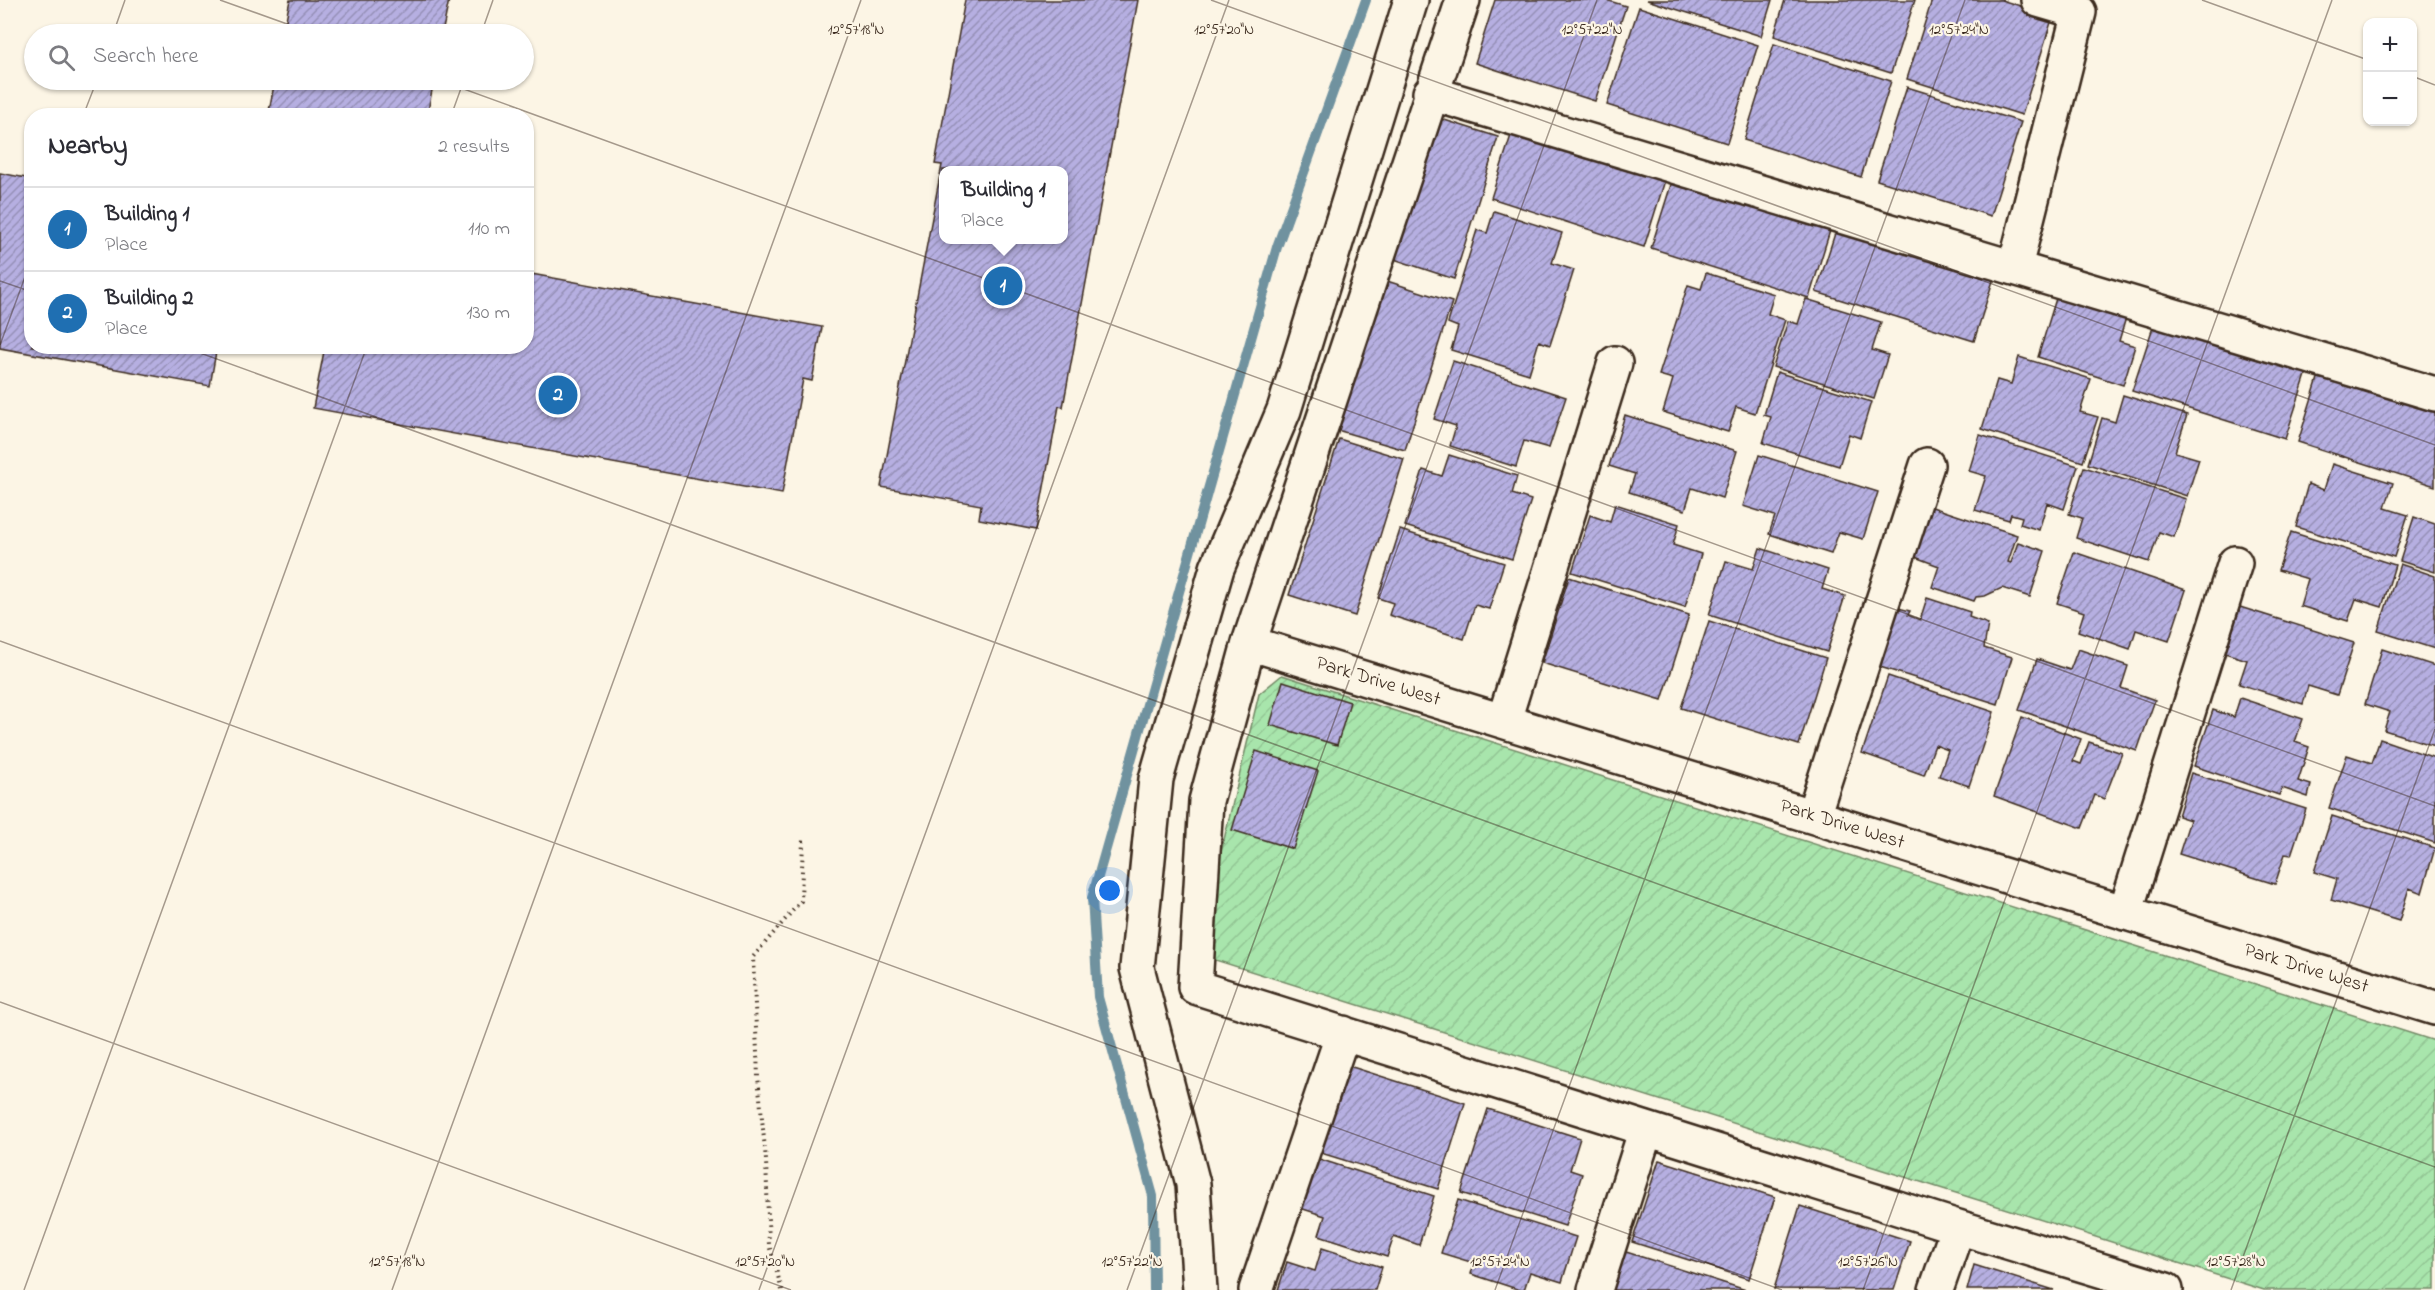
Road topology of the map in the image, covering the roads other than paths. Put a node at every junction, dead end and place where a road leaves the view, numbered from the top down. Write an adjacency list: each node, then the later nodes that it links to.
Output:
1 (1412, 0): 18 (street)
2 (1463, 0): 4 (street)
3 (2038, 0): 5 (street)
4 (1430, 93): 5 (street); 10 (street)
5 (2015, 267): 7 (street)
6 (1615, 363): 11 (street)
7 (2435, 394)
8 (1927, 465): 12 (street)
9 (2235, 563): 13 (street)
10 (1249, 643): 11 (street, Park Drive West); 15 (street)
11 (1504, 720): 12 (street, Park Drive West)
12 (1813, 816): 13 (street, Park Drive West)
13 (2125, 913): 14 (street, Park Drive West)
14 (2434, 1005)
15 (1342, 1033): 16 (street); 19 (street)
16 (1646, 1129): 17 (street); 20 (street)
17 (1958, 1227): 21 (street); 22 (street)
18 (1200, 1290)
19 (1256, 1290)
20 (1595, 1290)
21 (1936, 1290)
22 (2166, 1290)

